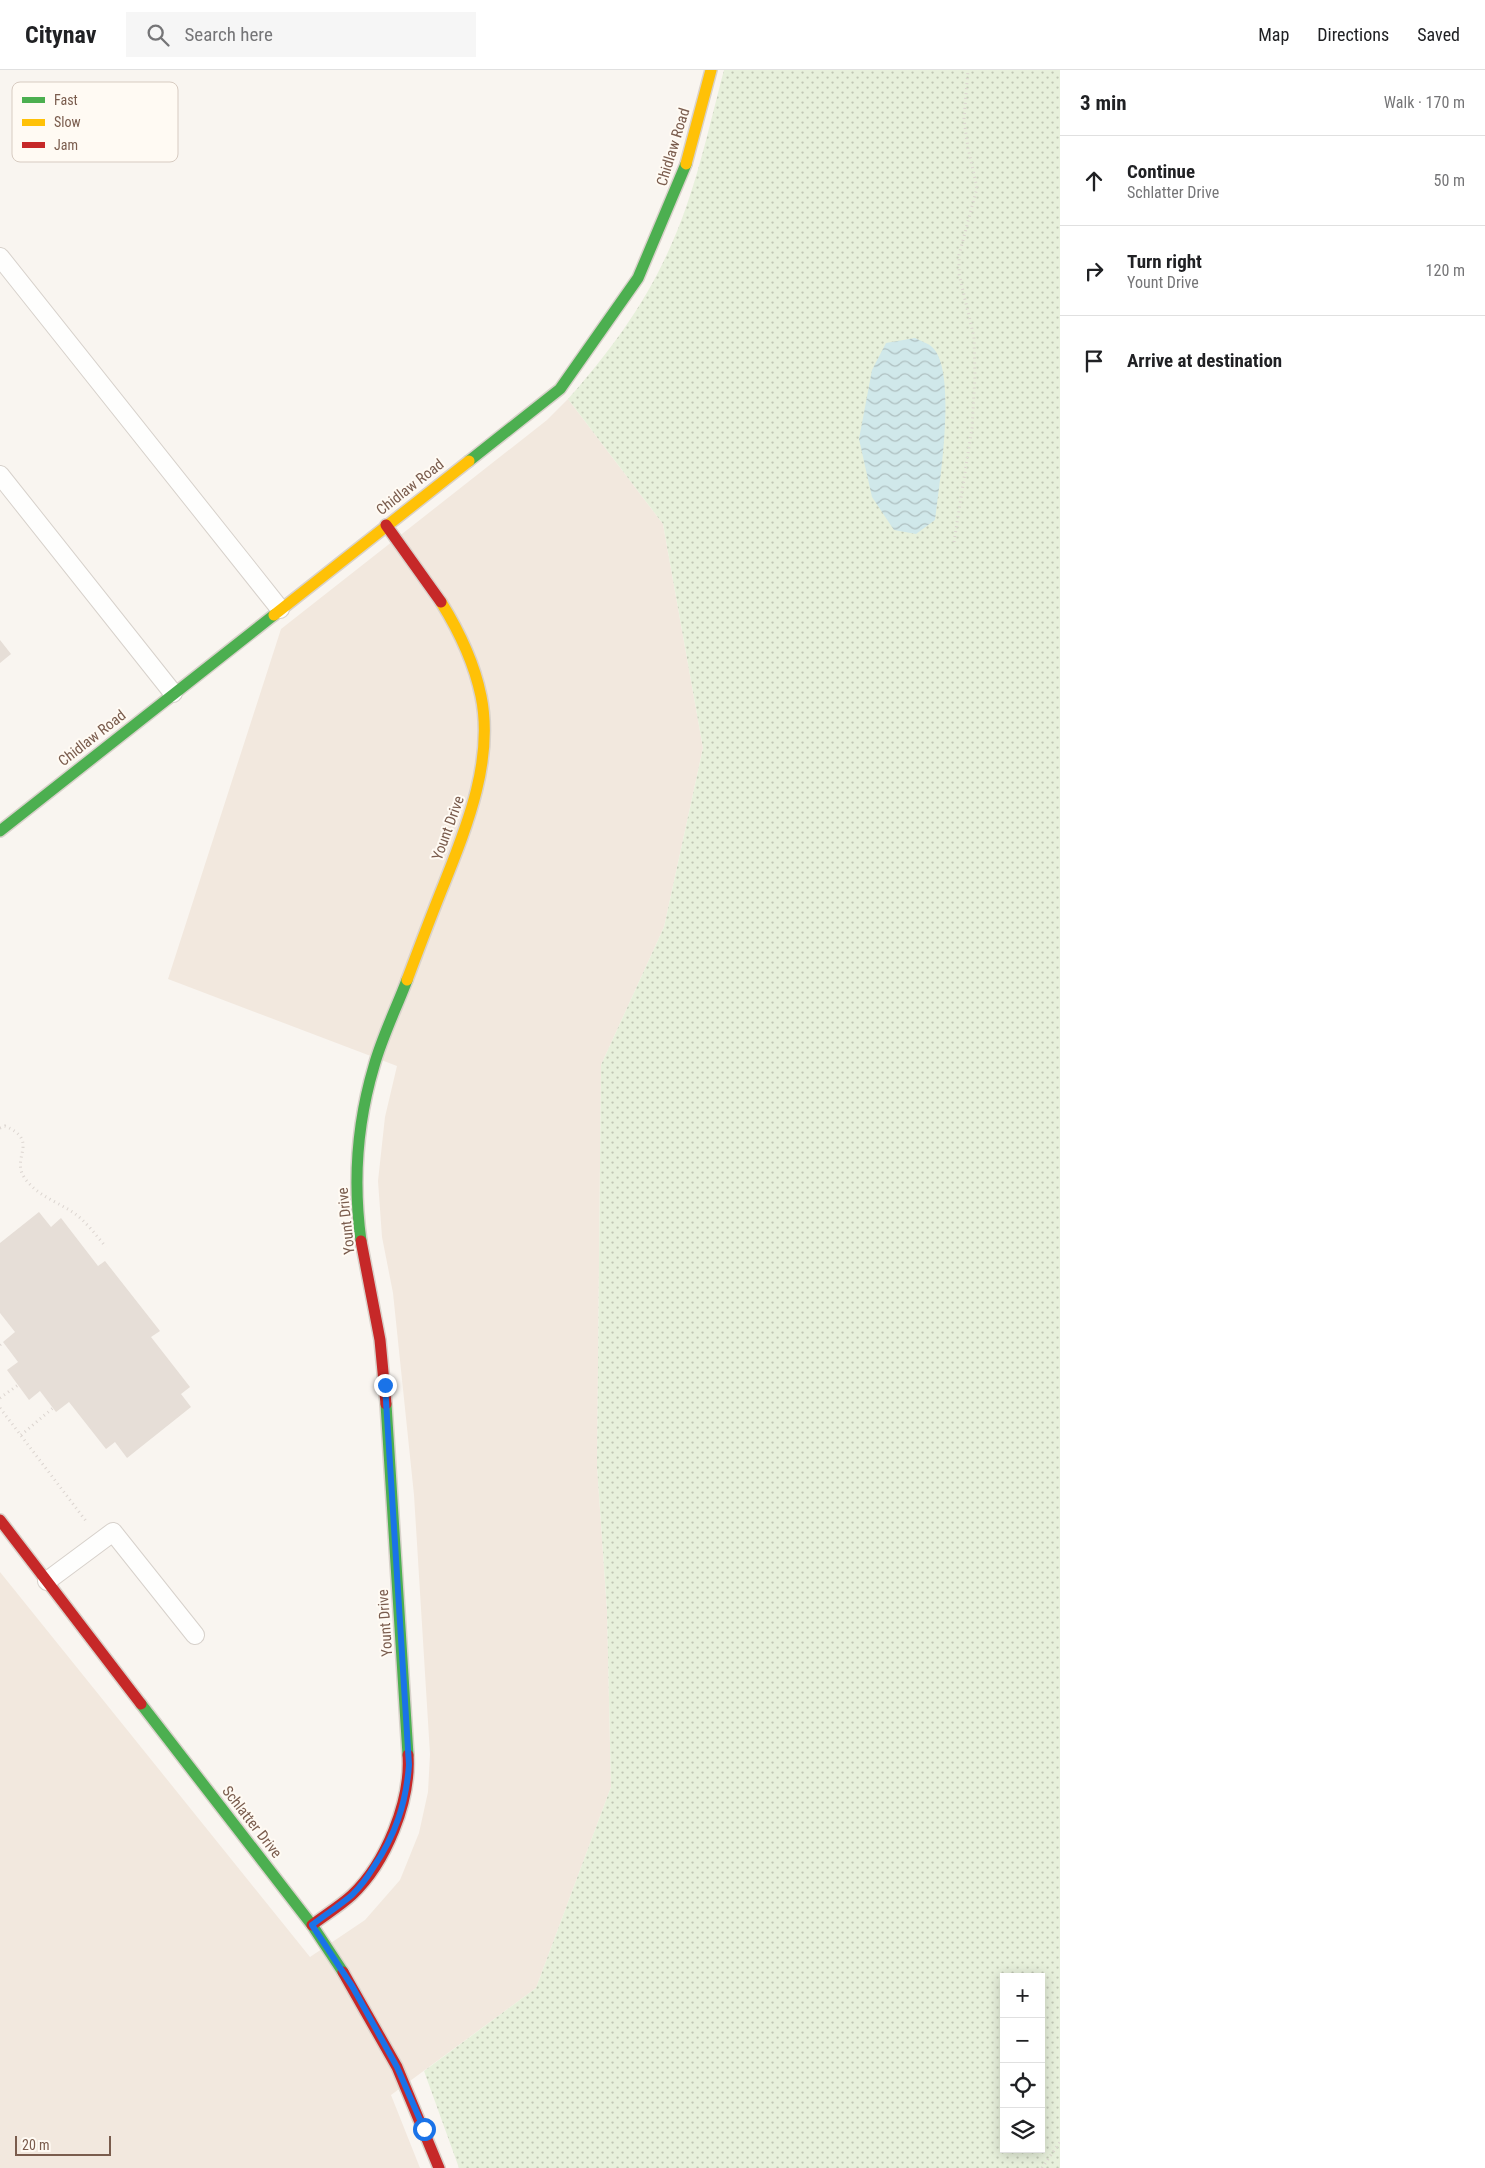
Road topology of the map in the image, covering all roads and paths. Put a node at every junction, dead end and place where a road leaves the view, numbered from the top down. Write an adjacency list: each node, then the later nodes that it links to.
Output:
1 (711, 70): 5 (street, Chidlaw Road)
2 (968, 70): 6 (path)
3 (0, 256): 7 (lane)
4 (0, 475): 8 (lane)
5 (386, 524): 7 (street, Chidlaw Road); 21 (street, Yount Drive)
6 (954, 542)
7 (280, 609): 8 (street, Chidlaw Road)
8 (173, 693): 9 (street, Chidlaw Road)
9 (0, 831)
10 (0, 1128): 11 (path)
11 (106, 1246)
12 (18, 1385): 13 (path)
13 (0, 1398)
14 (0, 1408): 16 (path)
15 (54, 1408): 16 (path)
16 (21, 1435): 18 (path)
17 (0, 1520): 19 (street, Schlatter Drive)
18 (88, 1523)
19 (46, 1581): 20 (lane); 21 (street, Schlatter Drive)
20 (195, 1635)
21 (312, 1925): 23 (street, Schlatter Drive)
22 (1060, 2142): 24 (path)
23 (439, 2168)
24 (1042, 2168)

